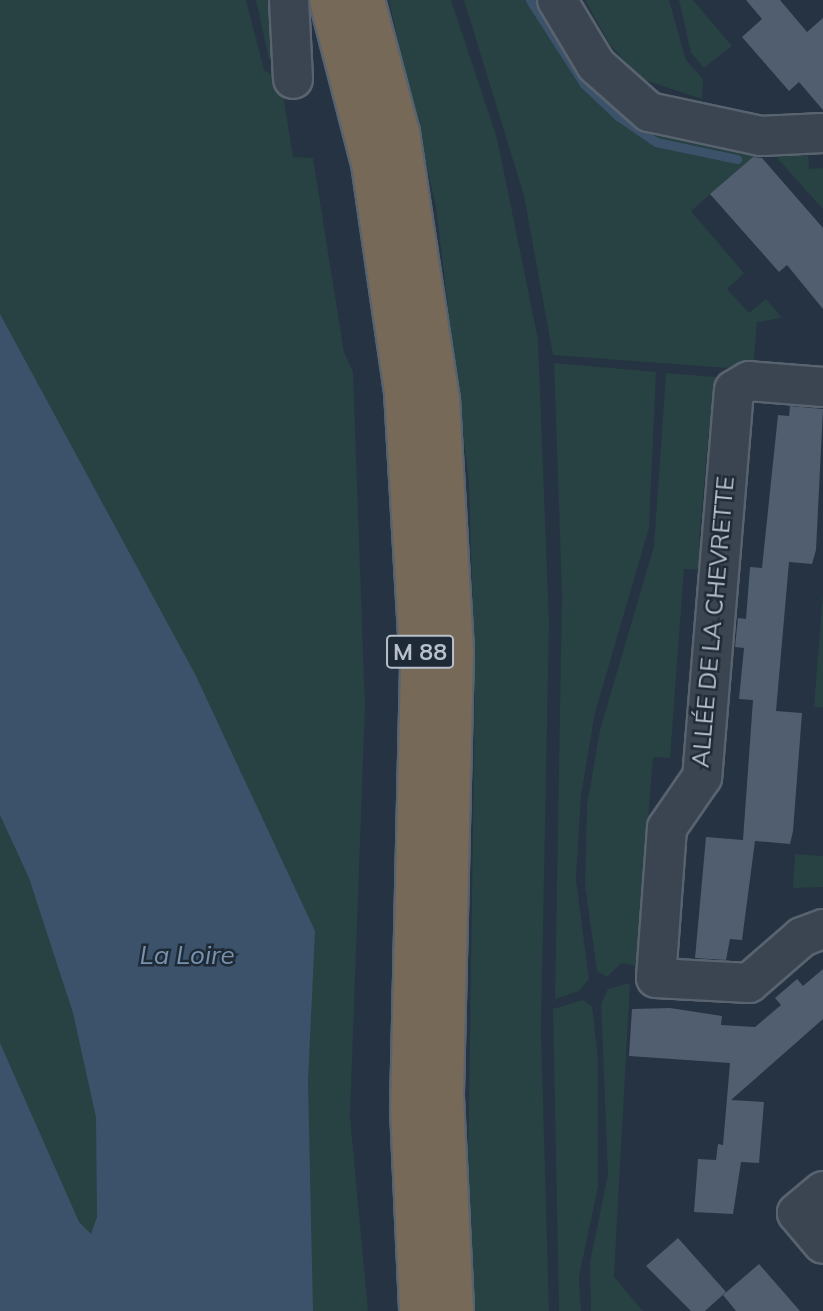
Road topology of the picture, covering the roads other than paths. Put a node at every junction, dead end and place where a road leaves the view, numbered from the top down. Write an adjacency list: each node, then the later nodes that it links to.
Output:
1 (289, 0): 5 (street)
2 (329, 0): 11 (highway, M 88)
3 (365, 0): 12 (highway, M 88)
4 (557, 0): 6 (street)
5 (293, 79)
6 (823, 134)
7 (823, 387): 8 (street, ALLÉE DE LA CHEVRETTE)
8 (823, 929)
9 (823, 1191): 10 (street)
10 (823, 1244)
11 (419, 1311)
12 (454, 1311)

